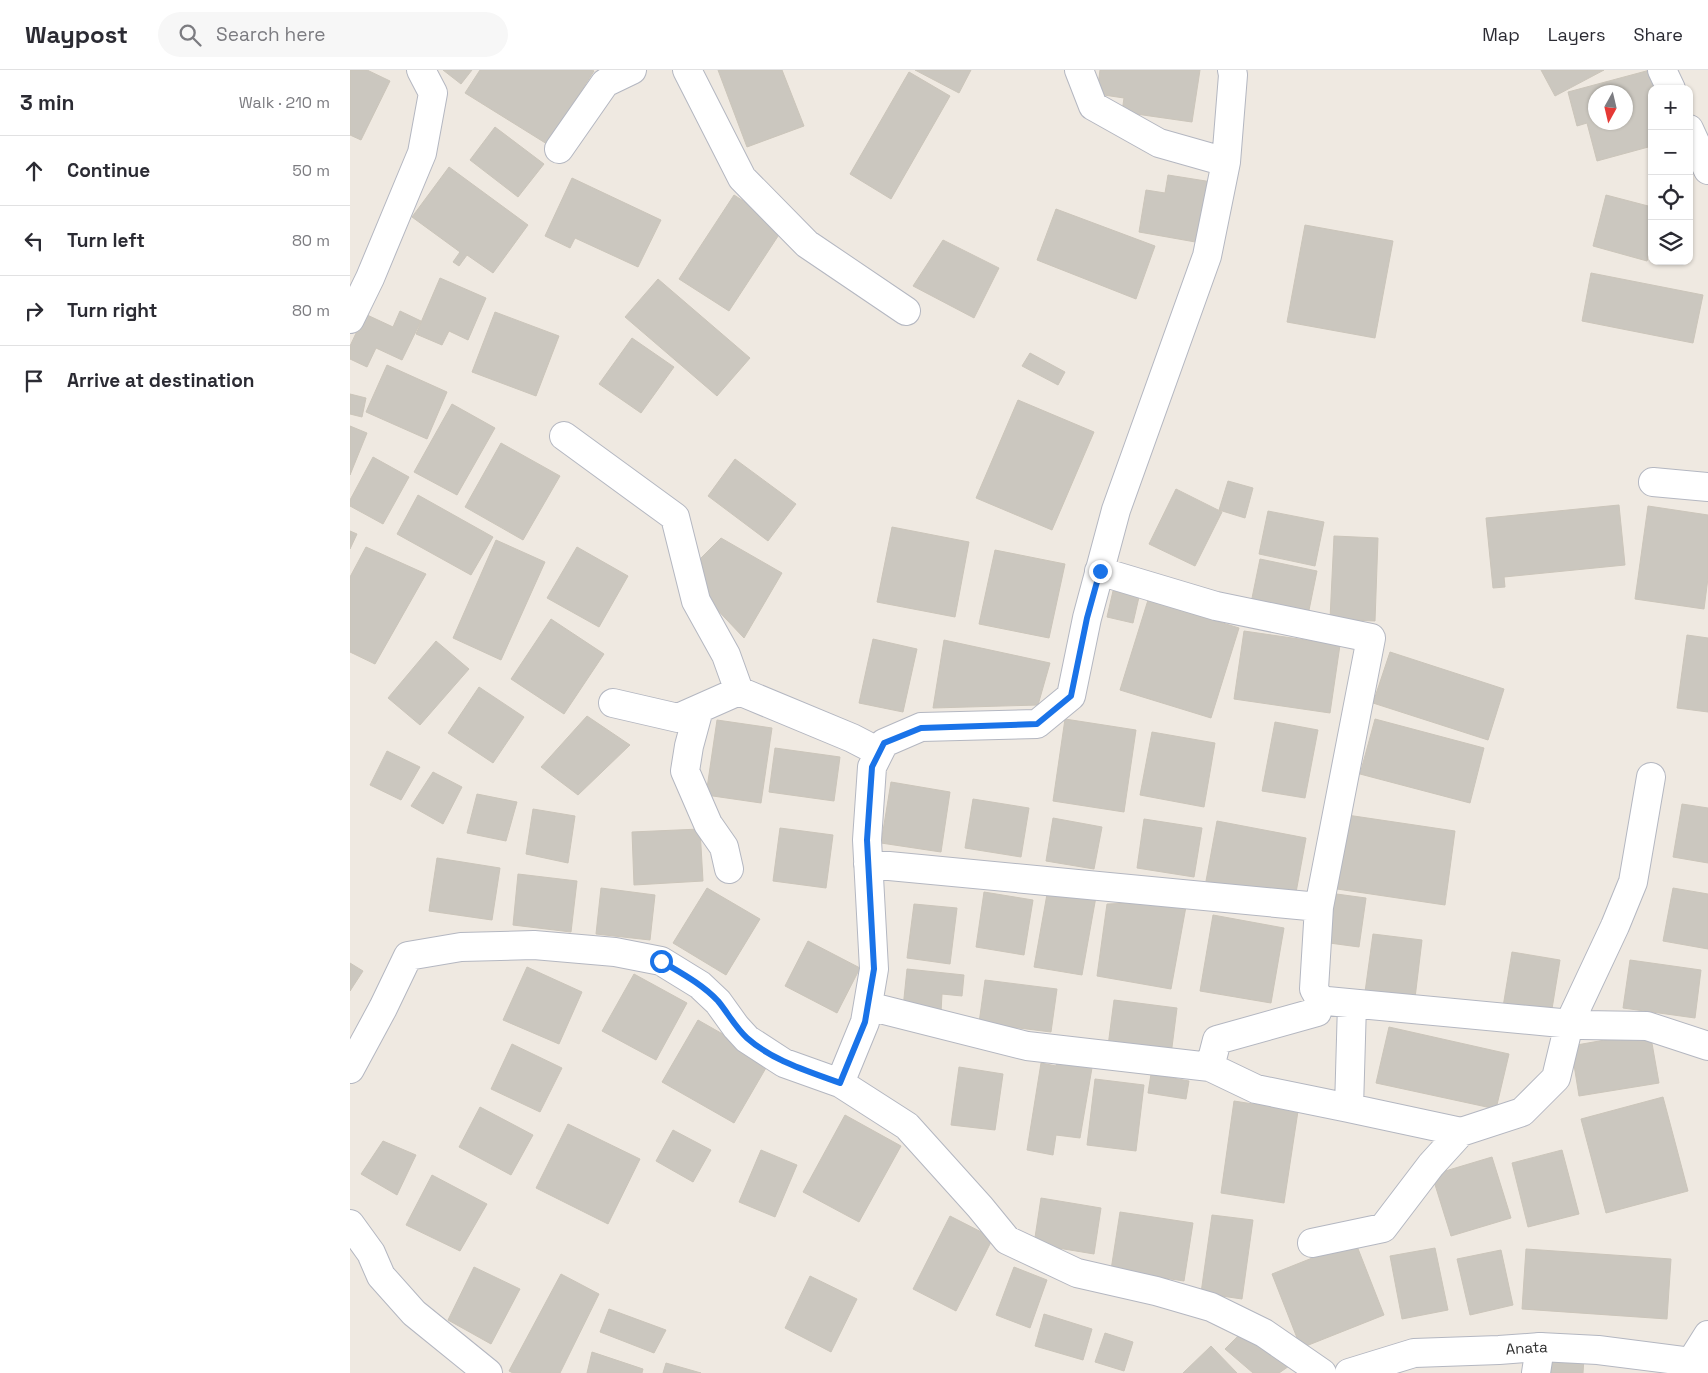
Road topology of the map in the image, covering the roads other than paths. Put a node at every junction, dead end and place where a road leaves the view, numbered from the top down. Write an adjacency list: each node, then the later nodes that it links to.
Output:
1 (421, 70): 13 (street)
2 (632, 70): 9 (street)
3 (687, 70): 12 (street)
4 (1079, 70): 10 (street)
5 (1232, 70): 10 (street)
6 (1662, 70): 7 (street)
7 (1669, 85)
8 (1689, 130): 11 (street)
9 (559, 149)
10 (1226, 162): 17 (street)
11 (1708, 170)
12 (906, 311)
13 (350, 319)
14 (564, 436): 18 (street)
15 (1653, 482): 16 (street)
16 (1708, 487)
17 (1100, 571): 21 (street); 25 (street)
18 (739, 691): 20 (street); 21 (street)
19 (613, 703): 20 (street)
20 (699, 709): 24 (street)
21 (879, 752): 23 (street)
22 (1652, 777): 29 (street)
23 (868, 864): 25 (street); 28 (street)
24 (729, 869)
25 (1319, 908): 26 (street)
26 (1319, 998): 27 (street); 31 (street)
27 (1352, 1004): 29 (street); 34 (street)
28 (868, 1006): 31 (street); 33 (street)
29 (1569, 1024): 30 (street); 35 (street)
30 (1708, 1046)
31 (1210, 1067): 34 (street)
32 (350, 1069): 33 (street)
33 (840, 1083): 42 (street)
34 (1349, 1108): 35 (street)
35 (1461, 1132): 37 (street)
36 (350, 1224): 41 (street)
37 (1312, 1243)
38 (1708, 1335): 40 (street)
39 (1540, 1346): 40 (street, Anata); 43 (street, Anata); 44 (street)
40 (1699, 1362)
41 (488, 1373)
42 (1322, 1373)
43 (1349, 1373)
44 (1536, 1373)

